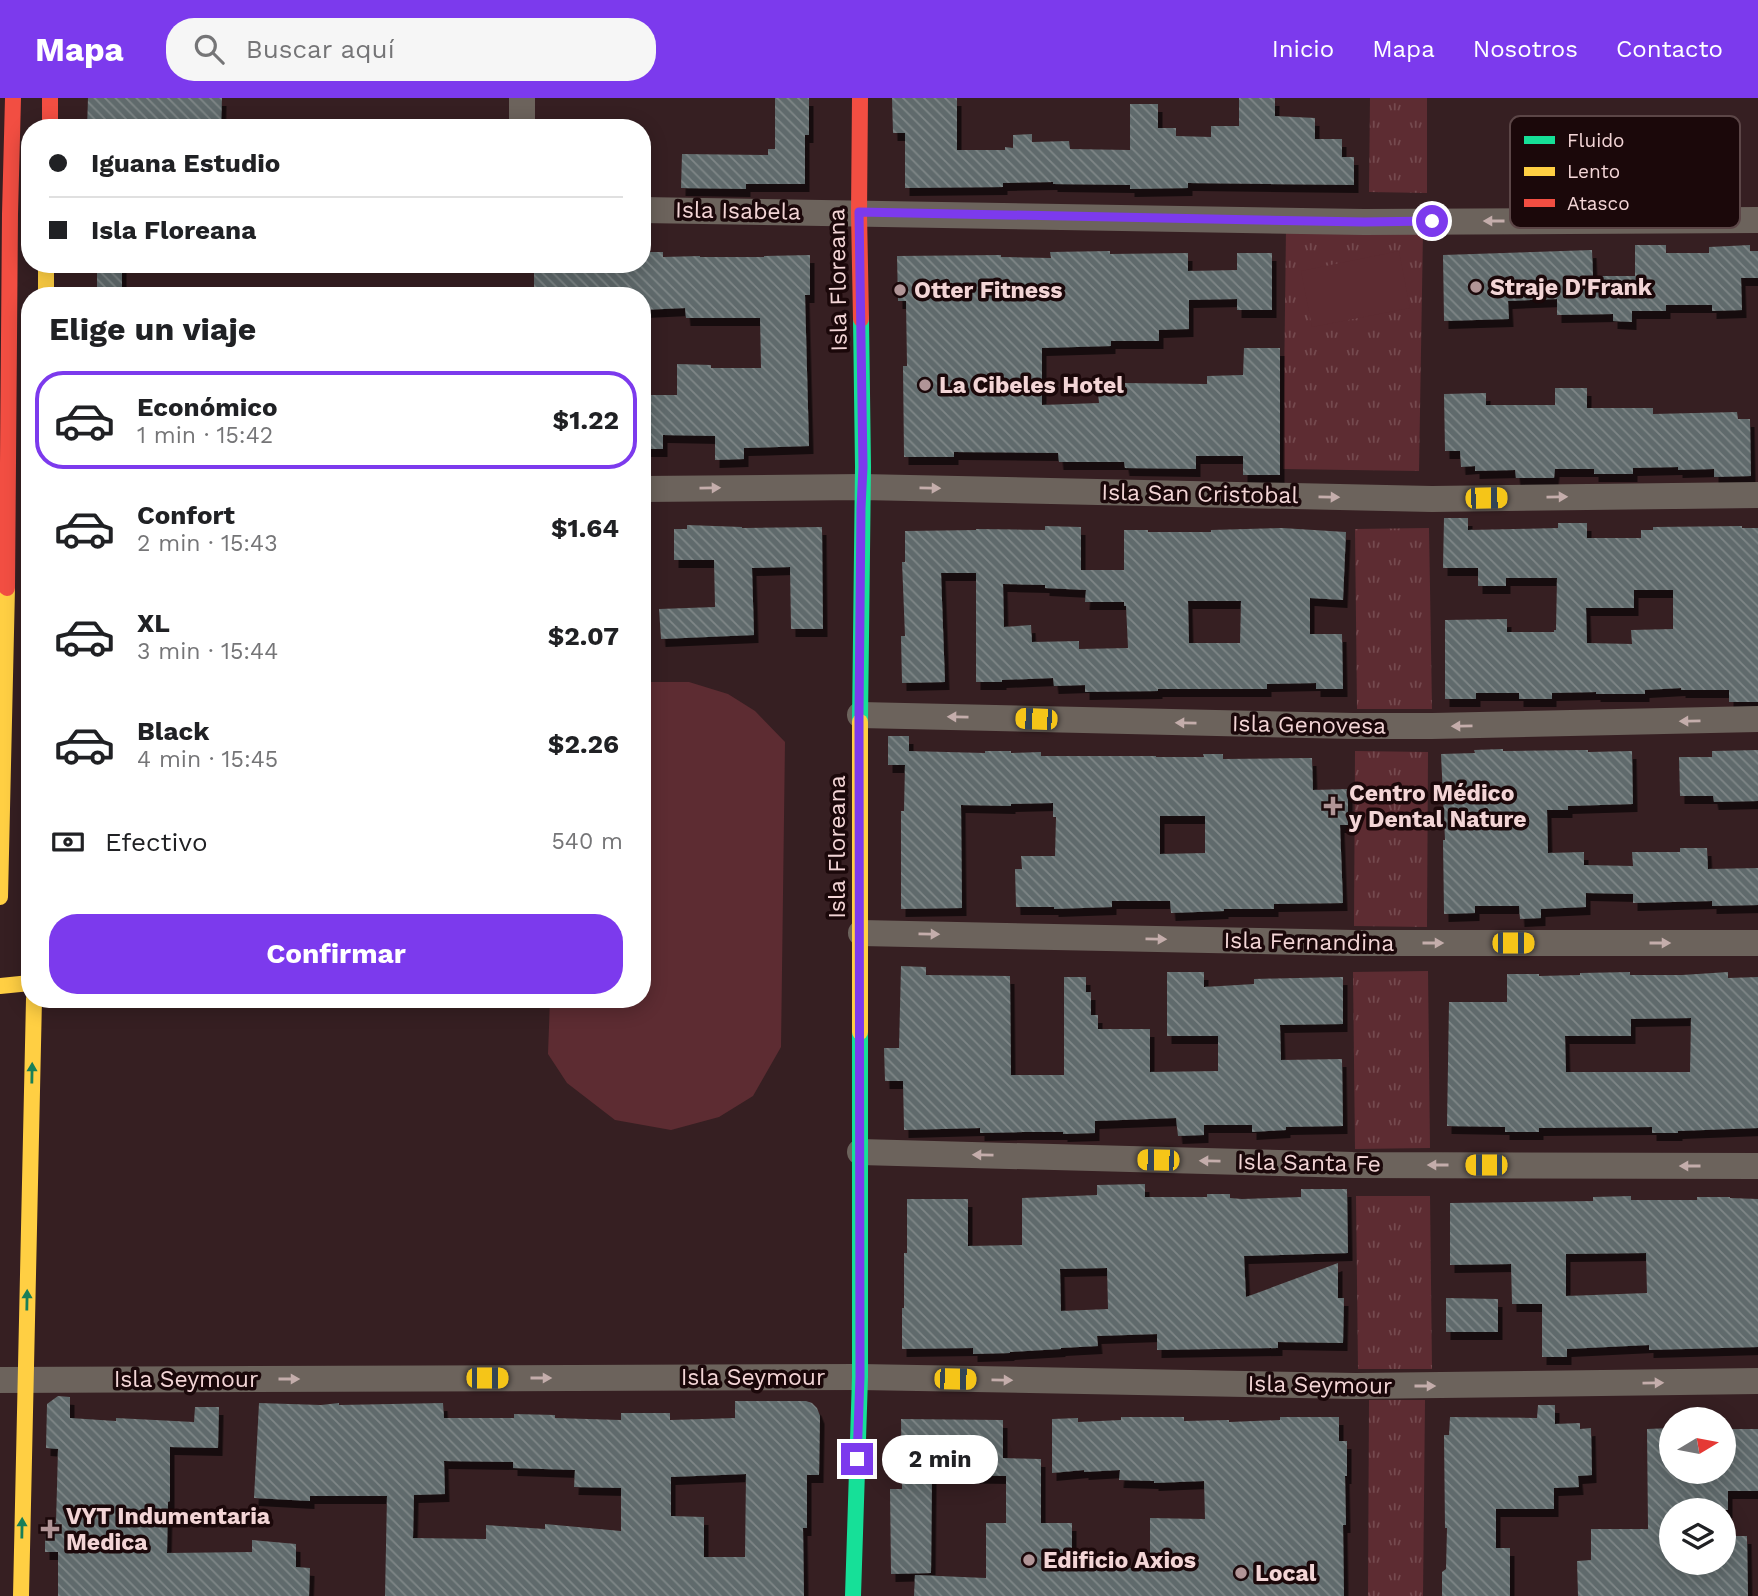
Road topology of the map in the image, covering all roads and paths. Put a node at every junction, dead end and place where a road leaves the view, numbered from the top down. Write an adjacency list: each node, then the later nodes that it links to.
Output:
1 (13, 98): 9 (street)
2 (50, 98): 5 (street)
3 (522, 98): 6 (street)
4 (860, 98): 8 (street, Isla Floreana)
5 (50, 119)
6 (522, 119)
7 (651, 210): 8 (street, Isla Isabela)
8 (859, 212): 12 (street, Isla Isabela, one-way to 8); 13 (street, Isla Floreana)
9 (20, 214): 16 (street)
10 (1740, 220): 11 (street, Isla Isabela, one-way to 10)
11 (1758, 220)
12 (1510, 221)
13 (862, 487): 14 (street, Isla San Cristobal, one-way to 13); 15 (street, Isla San Cristobal, one-way to 15); 17 (street, Isla Floreana)
14 (651, 489)
15 (1758, 495)
16 (12, 597): 19 (street)
17 (859, 715): 18 (street, Isla Genovesa, one-way to 17); 20 (street, Isla Floreana)
18 (1758, 719)
19 (0, 897)
20 (861, 933): 21 (street, Isla Fernandina, one-way to 21); 25 (street, Isla Floreana)
21 (1758, 943)
22 (21, 984): 23 (street)
23 (0, 986)
24 (34, 1008): 28 (street, one-way to 24)
25 (860, 1152): 26 (street, Isla Santa Fe, one-way to 25); 27 (street, Isla Floreana)
26 (1758, 1166)
27 (860, 1377): 28 (street, Isla Seymour, one-way to 27); 29 (street, Isla Seymour, one-way to 29); 31 (street, Isla Floreana)
28 (13, 1380): 30 (street, one-way to 28)
29 (1758, 1381)
30 (21, 1596)
31 (853, 1596)

